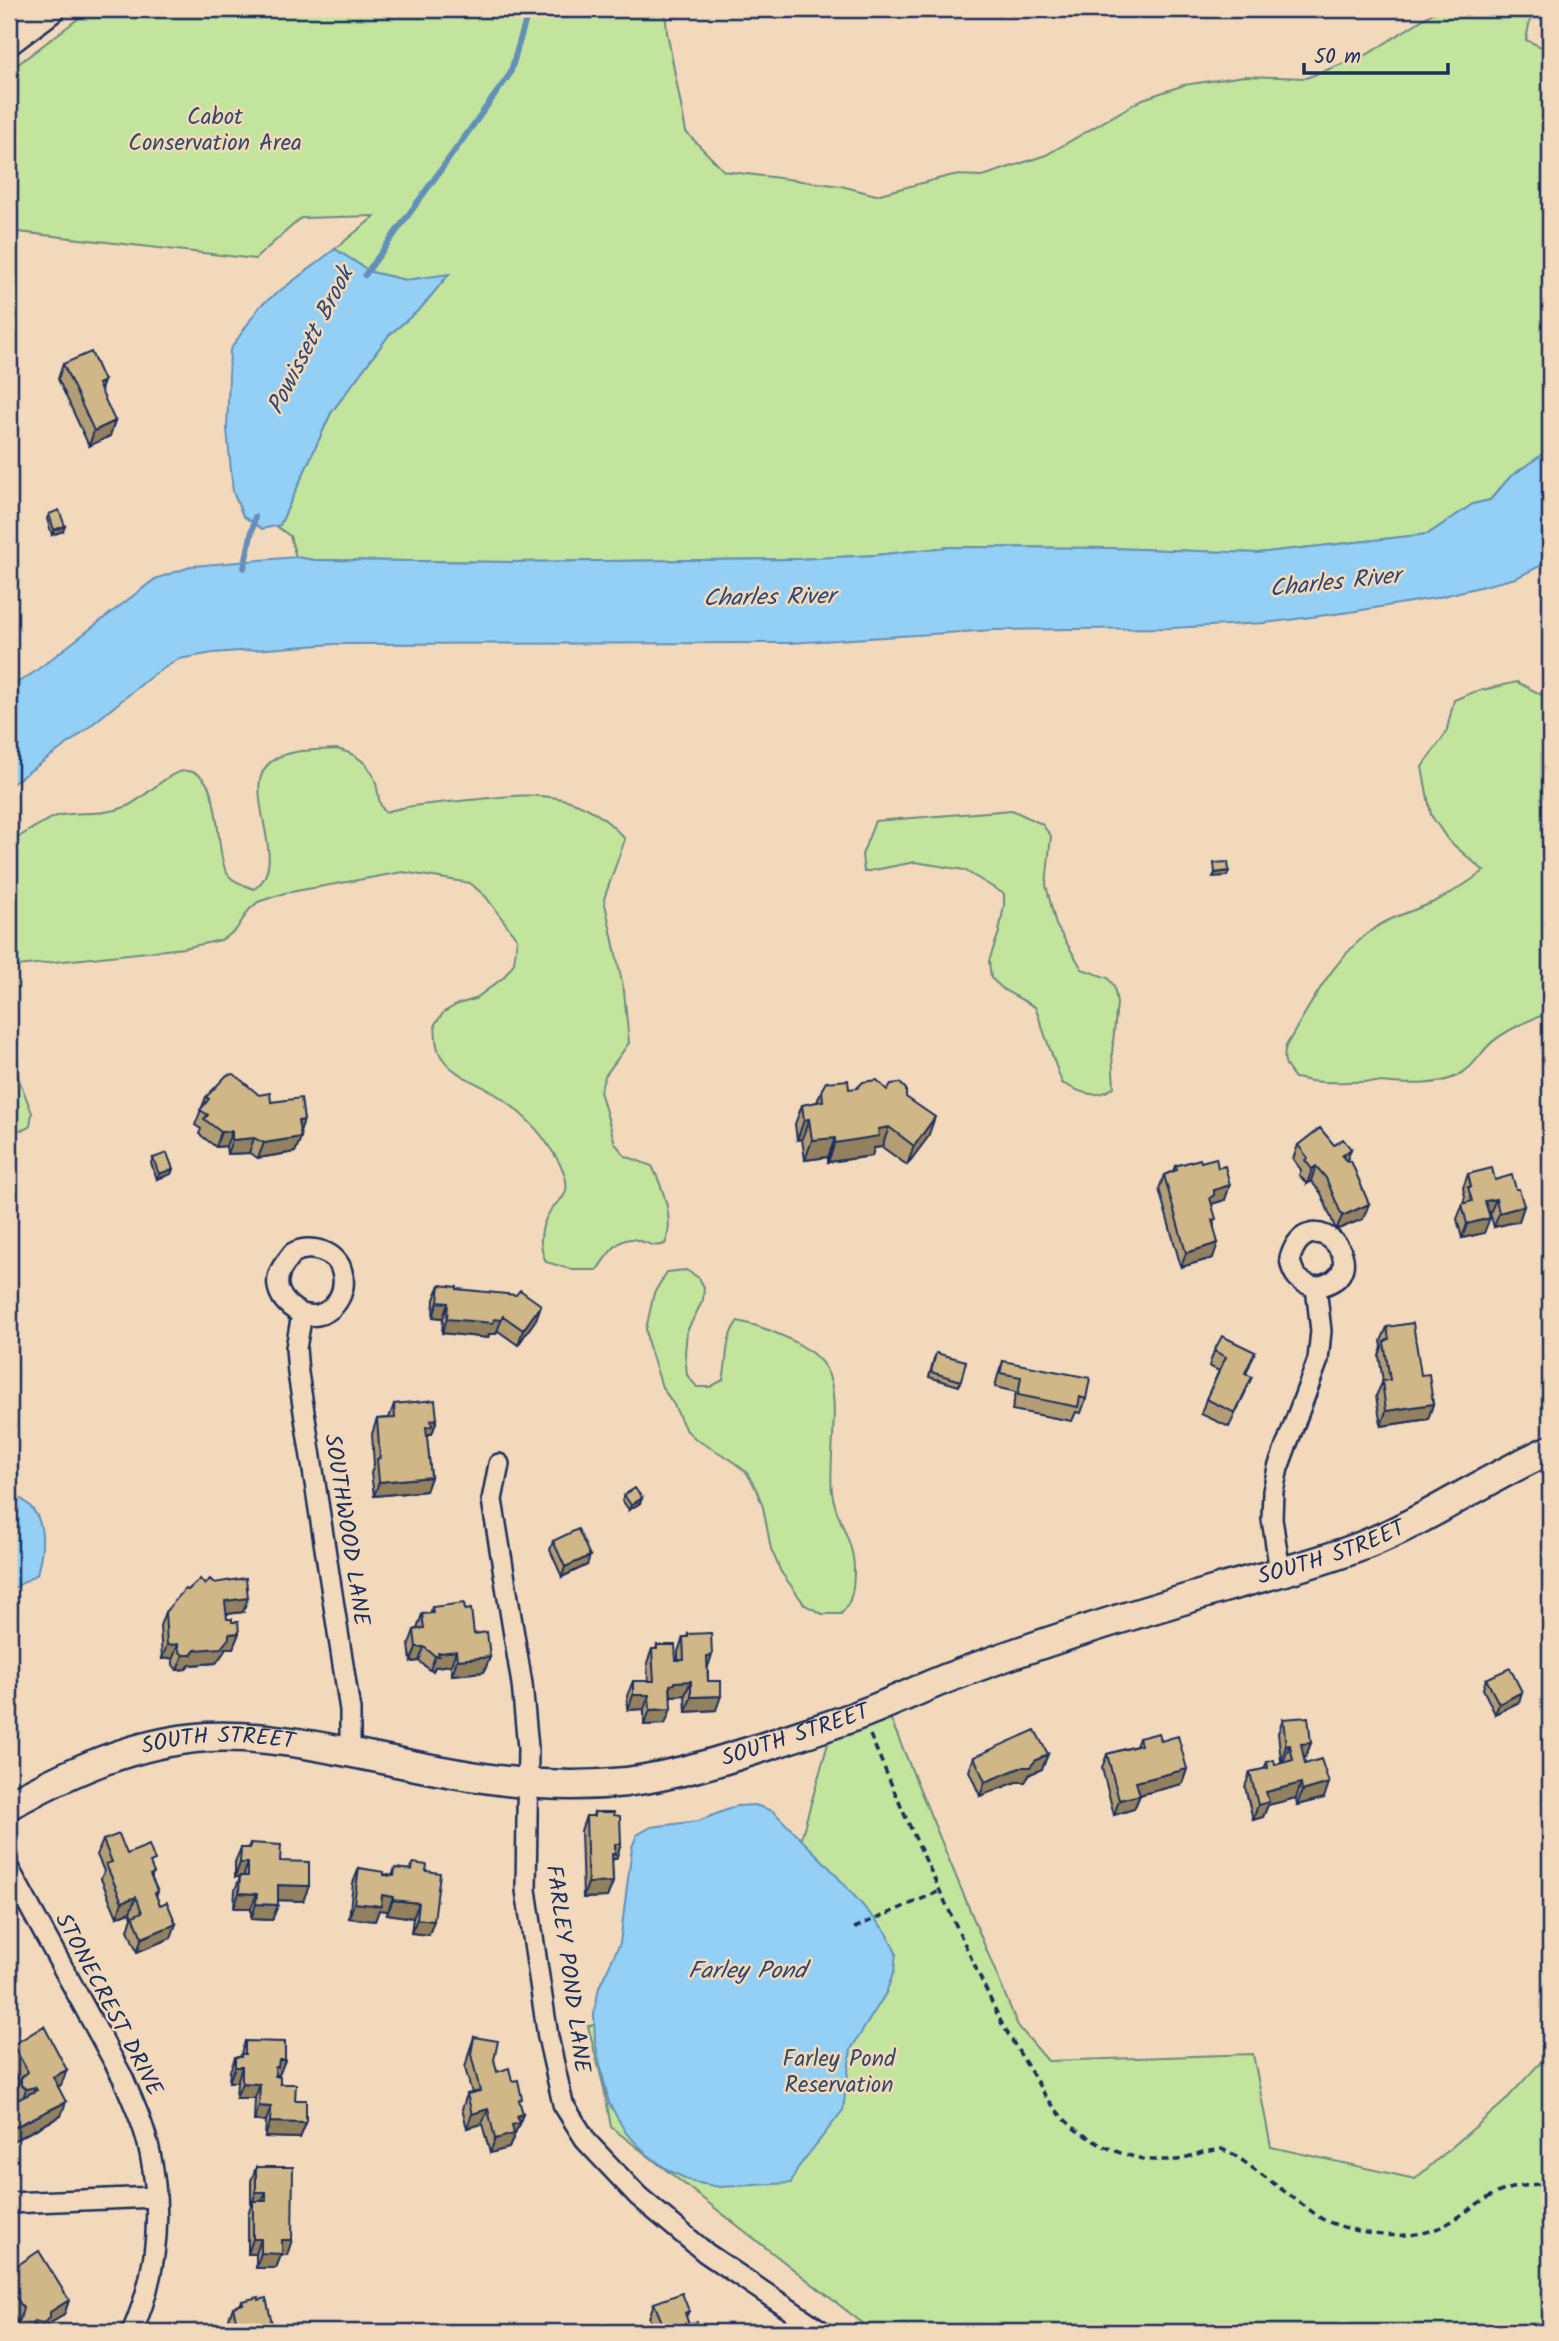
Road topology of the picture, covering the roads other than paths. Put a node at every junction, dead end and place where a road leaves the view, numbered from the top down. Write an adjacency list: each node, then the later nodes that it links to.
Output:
1 (50, 9): 2 (street)
2 (9, 40)
3 (1317, 1287): 7 (street)
4 (302, 1314): 8 (street, SOUTHWOOD LANE)
5 (1550, 1450): 7 (street, SOUTH STREET)
6 (499, 1464): 9 (street)
7 (1280, 1572): 9 (street, SOUTH STREET)
8 (350, 1752): 9 (street, SOUTH STREET); 10 (street, SOUTH STREET)
9 (527, 1785): 15 (street, FARLEY POND LANE)
10 (9, 1805)
11 (9, 1869): 12 (street, STONECREST DRIVE)
12 (156, 2197): 13 (street); 14 (street, STONECREST DRIVE)
13 (9, 2203)
14 (132, 2332)
15 (823, 2332)

